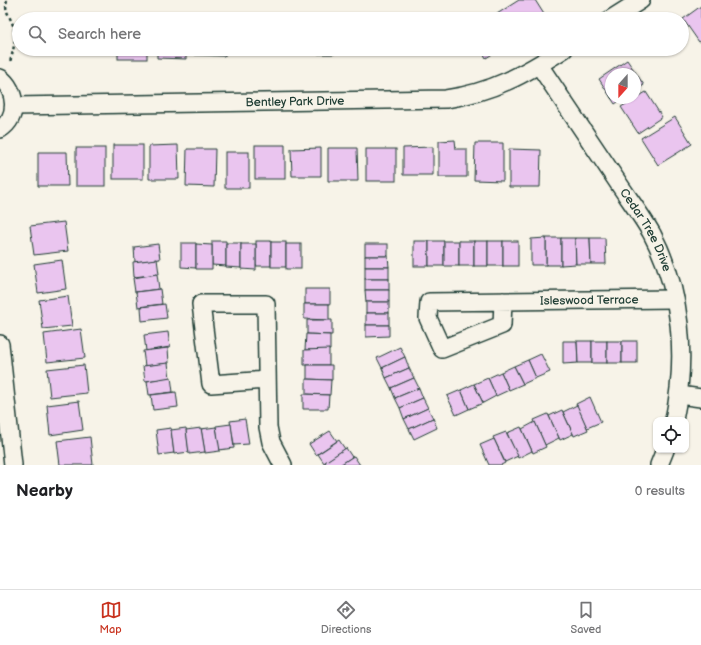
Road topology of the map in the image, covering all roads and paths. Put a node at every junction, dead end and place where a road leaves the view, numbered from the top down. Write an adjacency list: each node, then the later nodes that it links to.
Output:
1 (7, 0): 4 (path)
2 (641, 0): 3 (street)
3 (622, 12)
4 (12, 24)
5 (12, 51): 7 (path)
6 (553, 56): 8 (street, Bentley Park Drive)
7 (10, 62)
8 (539, 65): 10 (street, Bentley Park Drive); 12 (street, Cedar Tree Drive)
9 (0, 78): 10 (street)
10 (14, 106): 11 (street)
11 (0, 129)
12 (675, 299): 13 (street, Isleswood Terrace); 16 (street, Cedar Tree Drive)
13 (503, 301)
14 (0, 344): 20 (street)
15 (267, 380): 15 (street); 21 (street)
16 (679, 395): 17 (street); 18 (street, Cedar Tree Drive)
17 (701, 398)
18 (675, 417)
19 (664, 453): 22 (street)
20 (13, 465)
21 (283, 465)
22 (659, 465)

